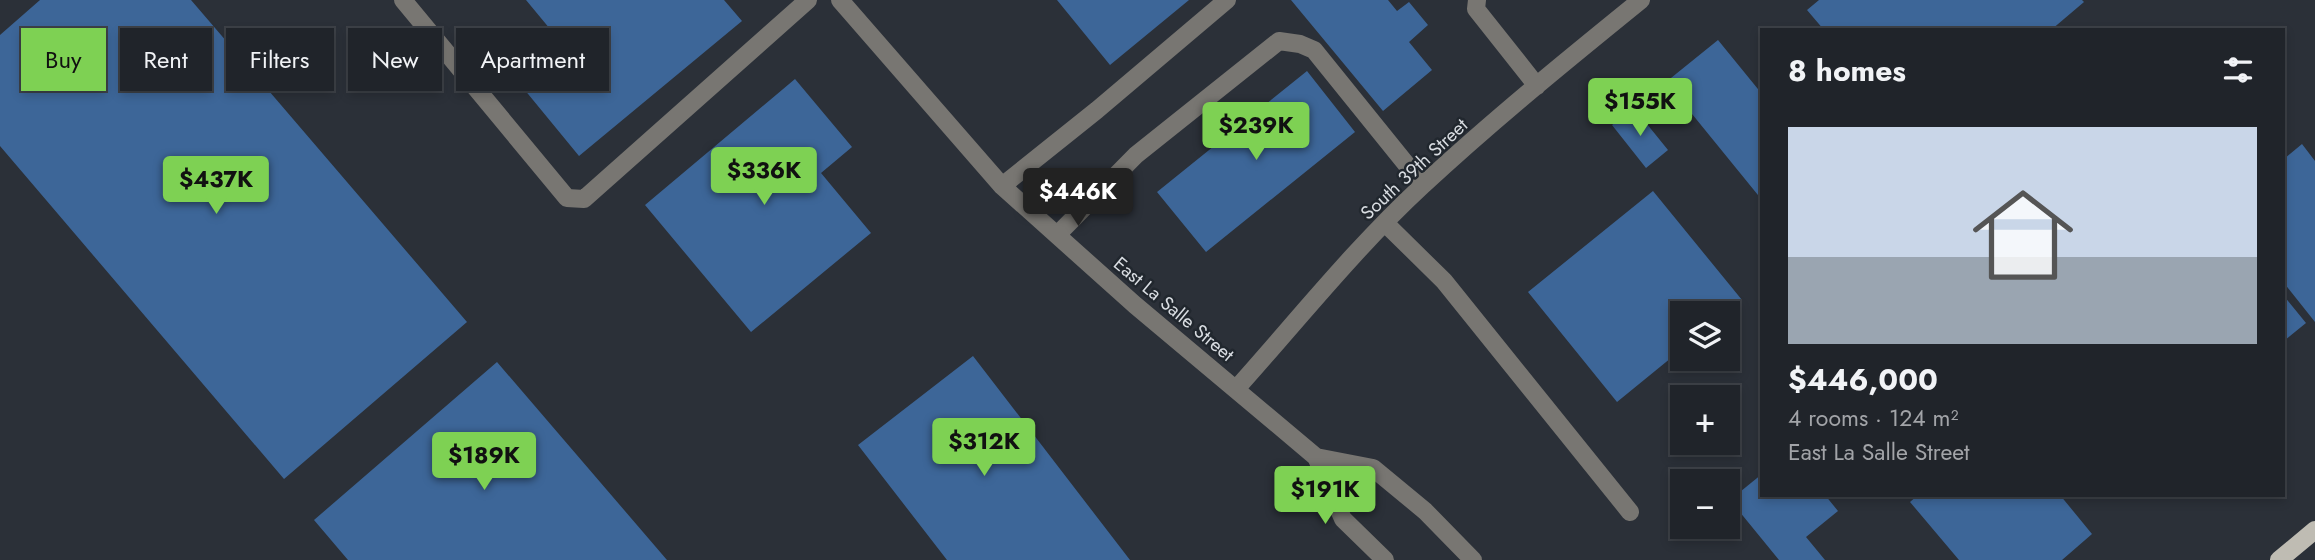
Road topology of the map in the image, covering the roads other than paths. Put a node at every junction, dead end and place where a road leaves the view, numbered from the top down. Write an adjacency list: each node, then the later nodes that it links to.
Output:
1 (403, 0): 2 (street)
2 (808, 0)
3 (840, 0): 9 (street, East La Salle Street)
4 (1227, 0): 9 (street)
5 (1476, 0): 7 (street)
6 (1641, 0): 7 (street, South 39th Street)
7 (1536, 86): 8 (street, South 39th Street)
8 (1423, 185): 10 (street, South 39th Street); 11 (street)
9 (1002, 186): 11 (street, East La Salle Street)
10 (1385, 223): 12 (street, South 39th Street); 14 (street)
11 (1057, 235): 12 (street, East La Salle Street)
12 (1236, 389): 13 (street, East La Salle Street)
13 (1316, 457): 16 (street, East La Salle Street); 17 (street, East La Salle Street)
14 (1630, 512)
15 (2315, 530): 18 (main road)
16 (1385, 560)
17 (1473, 560)
18 (2279, 560)

